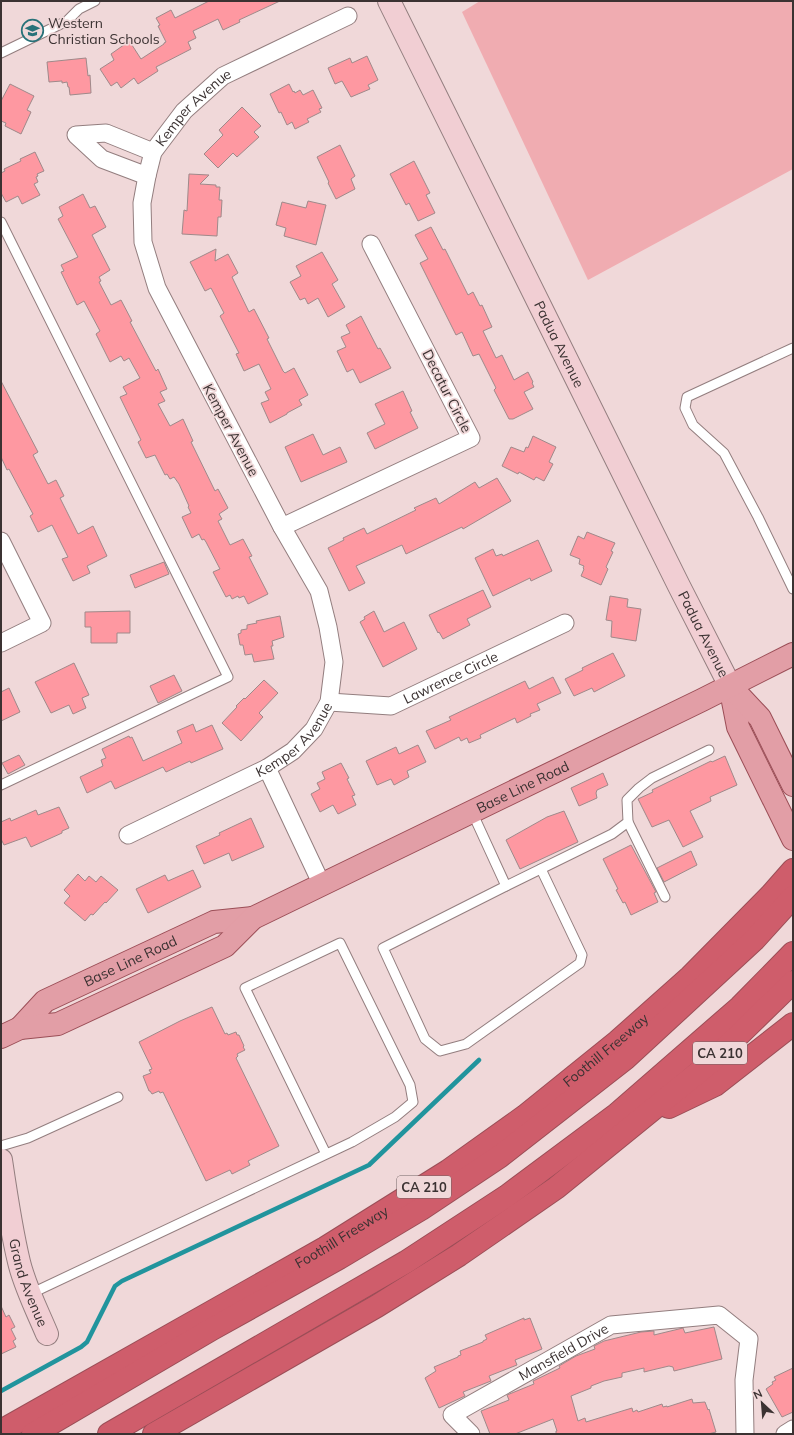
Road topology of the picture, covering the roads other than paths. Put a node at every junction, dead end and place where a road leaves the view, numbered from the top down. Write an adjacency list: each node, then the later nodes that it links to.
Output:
1 (95, 1): 3 (lane)
2 (389, 1): 17 (street, Padua Avenue)
3 (77, 5): 5 (lane)
4 (348, 16): 6 (street, Kemper Avenue)
5 (1, 54)
6 (153, 152): 7 (street, Kemper Avenue); 7 (street)
7 (147, 176): 11 (street, Kemper Avenue)
8 (1, 222): 22 (lane)
9 (371, 244): 11 (street, Decatur Circle)
10 (793, 348): 13 (lane)
11 (282, 527): 18 (street, Kemper Avenue)
12 (1, 541): 15 (street)
13 (793, 588)
14 (565, 623): 18 (street, Lawrence Circle)
15 (1, 643)
16 (793, 654): 17 (main road, Base Line Road)
17 (730, 686): 21 (main road); 23 (main road, Base Line Road); 26 (main road)
18 (329, 702): 20 (street, Kemper Avenue)
19 (709, 750): 24 (lane)
20 (267, 768): 25 (street, Kemper Avenue); 29 (street)
21 (791, 782)
22 (1, 785)
23 (472, 812): 29 (main road, Base Line Road); 30 (lane)
24 (628, 822): 27 (lane); 31 (lane)
25 (128, 835)
26 (793, 839)
27 (541, 869): 30 (lane); 30 (lane)
28 (793, 870): 46 (highway, Foothill Freeway / CA 210)
29 (322, 885): 36 (main road, Base Line Road)
30 (506, 886)
31 (665, 897)
32 (793, 897): 47 (highway)
33 (793, 953): 48 (highway)
34 (793, 982): 38 (highway, CA 210)
35 (793, 1024): 38 (highway)
36 (10, 1032)
37 (118, 1097): 39 (lane)
38 (642, 1119): 49 (highway, CA 210)
39 (1, 1146)
40 (326, 1154): 40 (lane); 43 (lane)
41 (1, 1160): 42 (street, Grand Avenue)
42 (3, 1191): 43 (street, Grand Avenue)
43 (30, 1294): 44 (street, Grand Avenue)
44 (47, 1334)
45 (793, 1429): 52 (street)
46 (1, 1430)
47 (33, 1434)
48 (109, 1434)
49 (154, 1434)
50 (471, 1434): 51 (street, Mansfield Drive)
51 (745, 1434)
52 (785, 1434)

